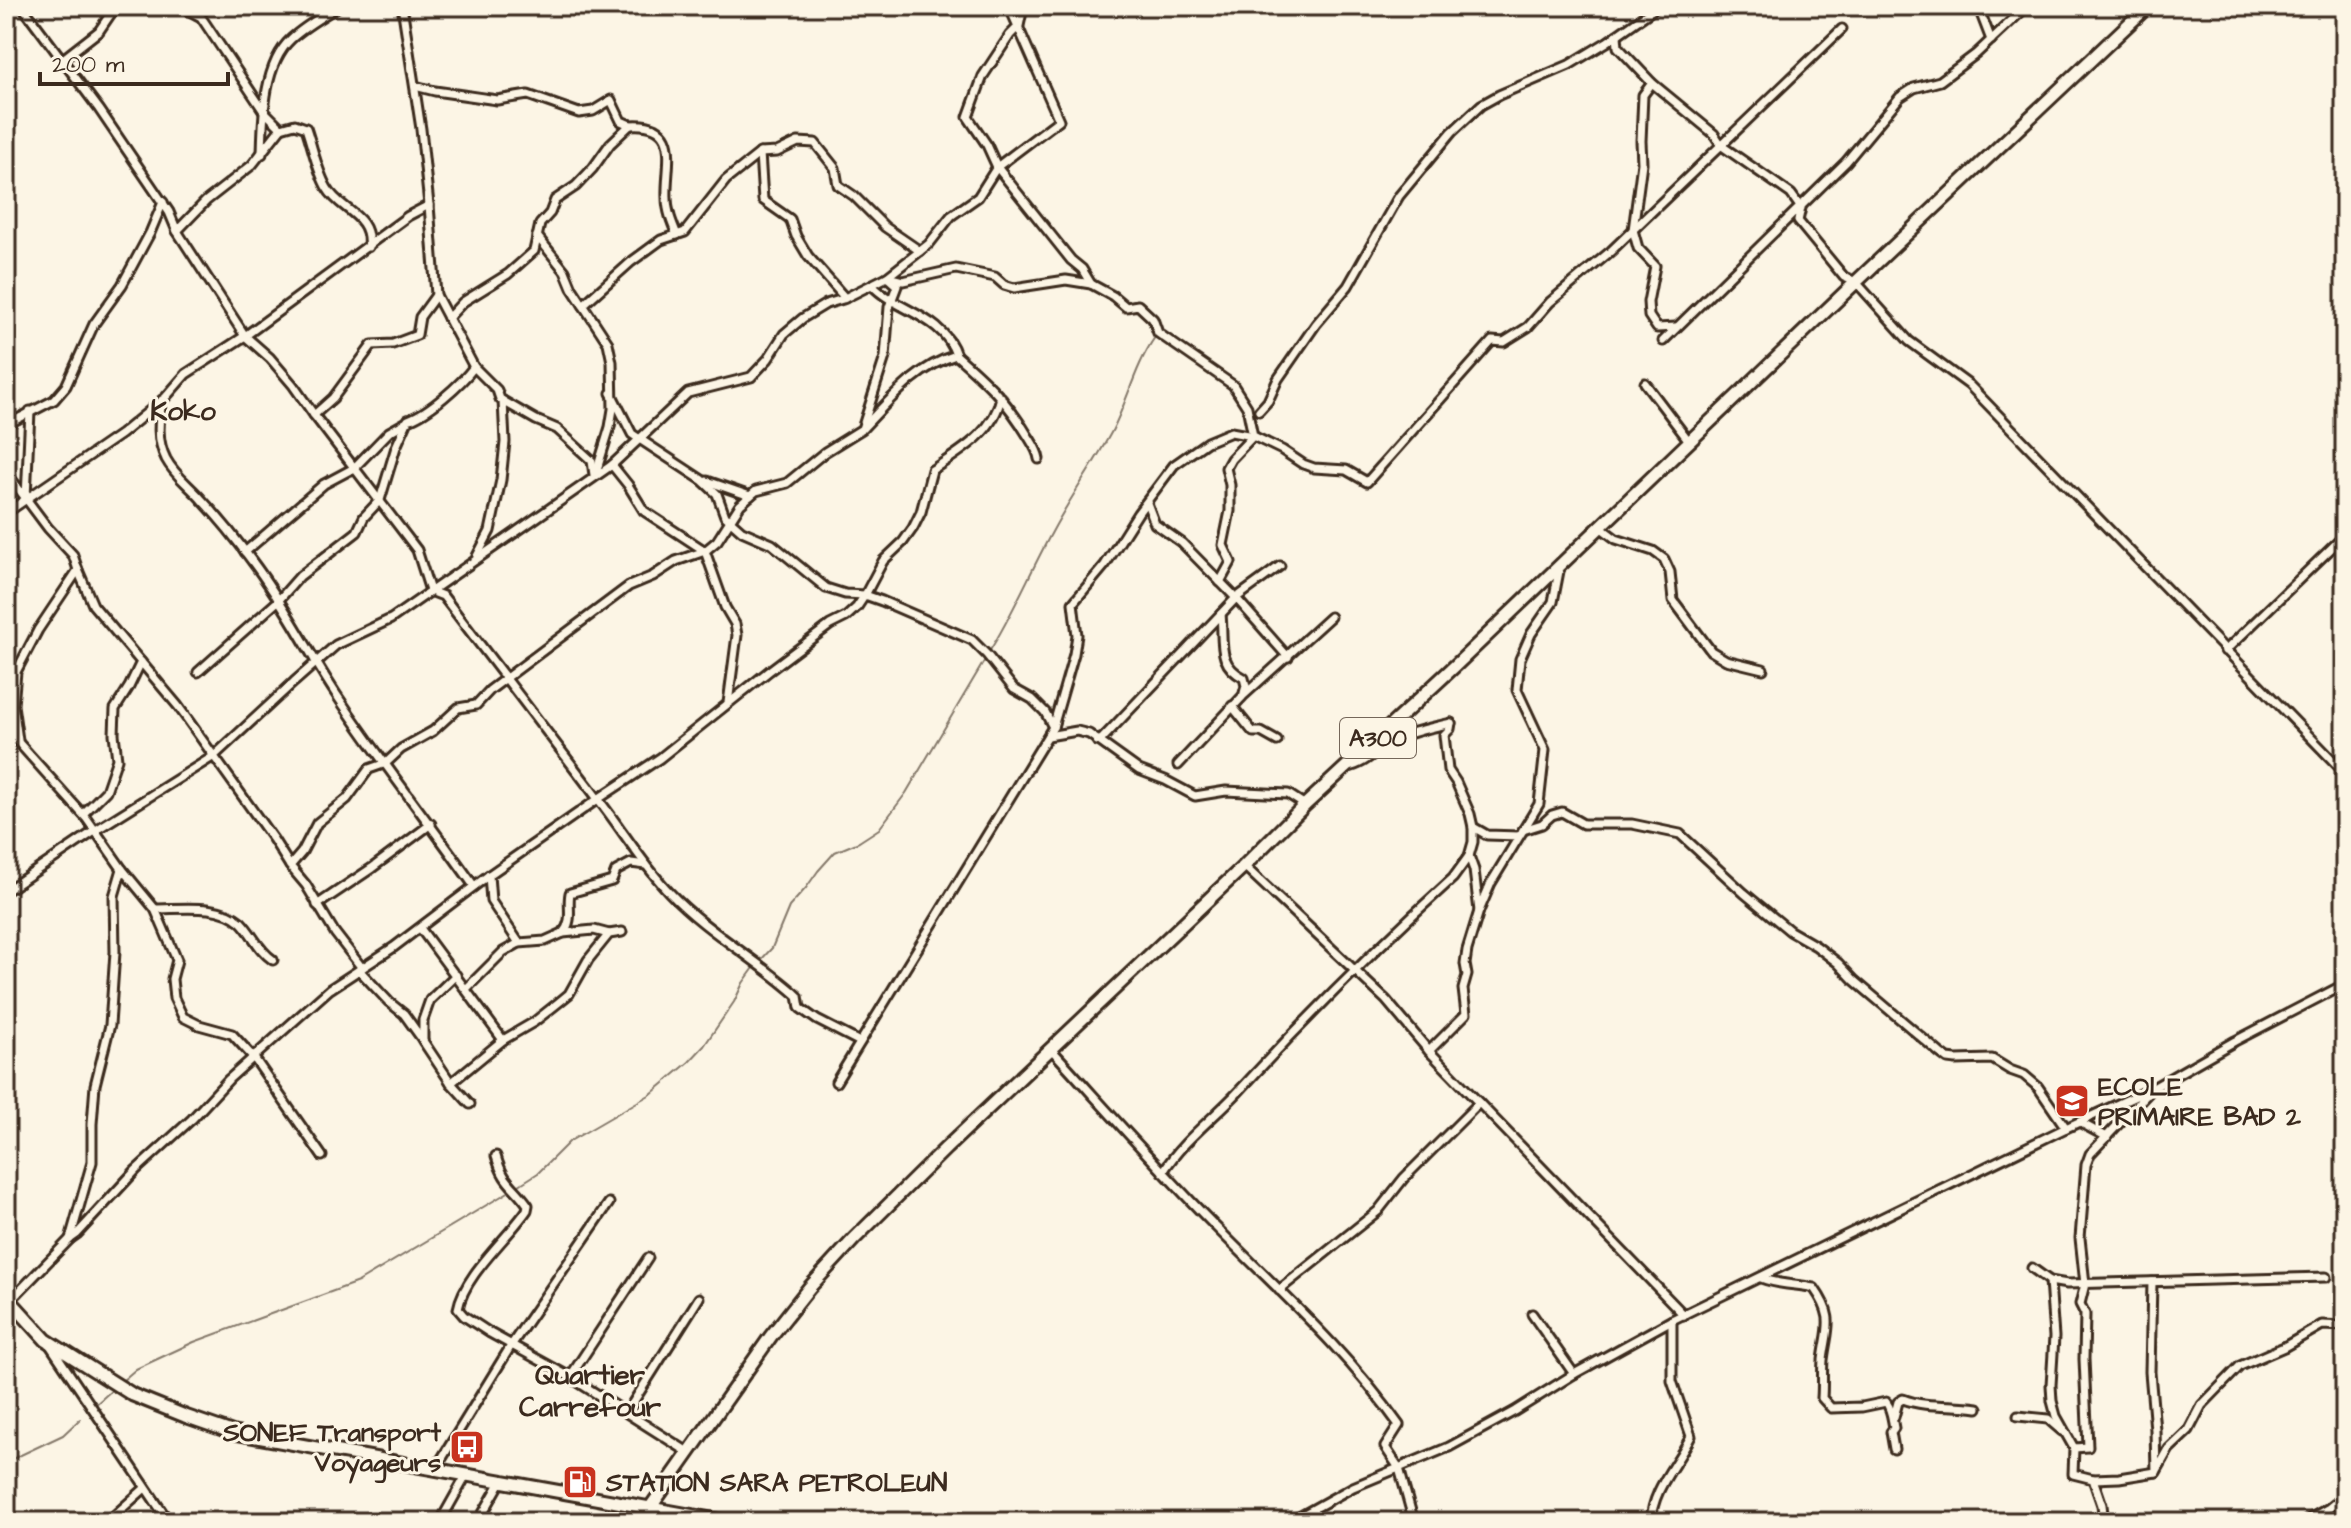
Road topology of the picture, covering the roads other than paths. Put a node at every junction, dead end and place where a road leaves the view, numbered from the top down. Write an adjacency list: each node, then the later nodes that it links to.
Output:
1 (22, 6): 20 (street)
2 (116, 6): 20 (street)
3 (180, 6): 15 (street)
4 (206, 6): 15 (street)
5 (339, 6): 23 (street)
6 (402, 6): 22 (street)
7 (1009, 6): 16 (street)
8 (1026, 6): 16 (street)
9 (1658, 6): 18 (street)
10 (1978, 6): 19 (street)
11 (2027, 6): 19 (street)
12 (2148, 6): 40 (highway, A300)
13 (2335, 6): 14 (street)
14 (2345, 13)
15 (201, 17): 23 (street)
16 (1019, 26): 29 (street); 29 (street)
17 (1842, 29): 26 (street)
18 (1617, 35): 21 (street); 59 (street)
19 (1991, 40): 32 (street)
20 (63, 59): 30 (street)
21 (1652, 83): 26 (street); 33 (street)
22 (415, 86): 24 (street); 31 (street)
23 (263, 110): 25 (street); 28 (street)
24 (630, 125): 35 (street); 36 (street)
25 (281, 128): 28 (street); 37 (street)
26 (1722, 146): 32 (street); 33 (street)
27 (760, 153): 35 (street); 38 (street); 44 (street)
28 (262, 154): 34 (street)
29 (997, 167): 38 (street); 41 (street)
30 (163, 202): 34 (street); 58 (street)
31 (429, 205): 37 (street); 43 (street)
32 (1801, 208): 40 (street); 48 (street)
33 (1633, 230): 48 (street); 64 (street)
34 (177, 231): 49 (street)
35 (677, 235): 46 (street)
36 (537, 236): 46 (street); 47 (street)
37 (368, 247): 49 (street)
38 (920, 251): 39 (street)
39 (887, 277): 41 (street); 42 (street); 45 (street)
40 (1856, 282): 66 (highway, A300); 94 (street)
41 (1091, 284): 64 (street)
42 (872, 285): 44 (street); 45 (street)
43 (436, 295): 47 (street); 60 (street)
44 (845, 298): 65 (street)
45 (892, 299): 51 (street); 63 (street)
46 (583, 305): 54 (street)
47 (448, 318): 52 (street)
48 (1678, 326): 50 (street)
49 (245, 336): 56 (street); 60 (street)
50 (1663, 341)
51 (956, 355): 55 (street); 63 (street)
52 (474, 367): 57 (street); 61 (street)
53 (1645, 383): 66 (street)
54 (611, 393): 65 (street); 71 (street)
55 (1001, 397): 67 (street); 89 (street)
56 (162, 400): 74 (street); 82 (street)
57 (503, 401): 71 (street); 83 (street)
58 (30, 411): 62 (street); 74 (street)
59 (1259, 411)
60 (314, 415): 69 (street)
61 (407, 422): 69 (street); 75 (street)
62 (6, 425)
63 (862, 429): 73 (street)
64 (1253, 436): 76 (street); 87 (street)
65 (639, 438): 68 (street); 72 (street)
66 (1689, 441): 79 (highway, A300)
67 (1039, 459)
68 (612, 465): 71 (street); 81 (street)
69 (354, 468): 75 (street); 82 (street)
70 (6, 472): 74 (street)
71 (595, 477): 83 (street)
72 (702, 480): 73 (street); 78 (street)
73 (750, 496): 78 (street)
74 (26, 498): 77 (street); 86 (street)
75 (380, 500): 88 (street); 91 (street)
76 (1147, 503): 87 (street); 105 (street)
77 (6, 513)
78 (730, 521): 81 (street); 89 (street)
79 (1600, 527): 84 (highway, A300); 98 (street)
80 (2345, 535): 94 (street)
81 (705, 551): 100 (street); 102 (street)
82 (245, 552): 91 (street)
83 (476, 559): 88 (street)
84 (1561, 564): 113 (highway, A300); 121 (street)
85 (1280, 566): 90 (street)
86 (78, 570): 96 (street); 109 (street)
87 (1220, 582): 90 (street)
88 (430, 591): 97 (street); 100 (street)
89 (865, 595): 102 (street); 105 (street)
90 (1236, 598): 92 (street); 95 (street)
91 (278, 601): 97 (street); 99 (street)
92 (1221, 614): 101 (street); 107 (street)
93 (1330, 617): 95 (street)
94 (2225, 651): 114 (street)
95 (1288, 657): 101 (street)
96 (141, 662): 110 (street); 117 (street)
97 (316, 663): 110 (street); 111 (street)
98 (1763, 669)
99 (198, 672)
100 (507, 679): 111 (street); 115 (street)
101 (1243, 696): 103 (street)
102 (728, 703): 115 (street)
103 (1232, 706): 108 (street); 112 (street)
104 (6, 725): 109 (street)
105 (1053, 727): 106 (street)
106 (1048, 736): 107 (street); 146 (street)
107 (1097, 741): 116 (street)
108 (1277, 741)
109 (18, 742): 117 (street)
110 (214, 756): 120 (street); 124 (street)
111 (386, 763): 118 (street); 124 (street)
112 (1178, 765)
113 (1346, 768): 116 (highway, A300); 119 (street)
114 (2345, 773)
115 (598, 799): 123 (street); 127 (street)
116 (1305, 805): 125 (highway, A300)
117 (83, 814): 120 (street)
118 (431, 824): 128 (street); 130 (street)
119 (1473, 827): 121 (street); 122 (street)
120 (96, 830): 126 (street); 129 (street)
121 (1521, 833): 132 (street); 156 (street)
122 (1469, 856): 132 (street); 140 (street)
123 (646, 865): 135 (street); 146 (street)
124 (290, 866): 130 (street)
125 (1244, 866): 140 (street); 147 (highway, A300)
126 (122, 869): 131 (street); 162 (street)
127 (489, 875): 128 (street); 137 (street)
128 (474, 886): 133 (street)
129 (6, 891)
130 (317, 905): 139 (street)
131 (155, 909): 138 (street); 149 (street)
132 (1479, 911): 148 (street)
133 (420, 928): 139 (street); 141 (street)
134 (622, 932): 136 (street)
135 (563, 933): 136 (street); 137 (street)
136 (609, 934): 144 (street)
137 (519, 943): 143 (street)
138 (273, 960)
139 (361, 969): 145 (street); 149 (street)
140 (1355, 970): 148 (street); 160 (street)
141 (456, 975): 143 (street); 145 (street)
142 (2345, 984): 152 (street)
143 (466, 989): 144 (street)
144 (503, 1040): 151 (street)
145 (423, 1041): 151 (street)
146 (860, 1042): 150 (street)
147 (1051, 1049): 160 (street); 188 (highway, A300)
148 (1429, 1051): 153 (street)
149 (254, 1058): 158 (street); 162 (street)
150 (836, 1082)
151 (451, 1083): 154 (street)
152 (2153, 1088): 155 (street); 157 (street)
153 (1479, 1103): 170 (street); 174 (street)
154 (470, 1104)
155 (2081, 1122): 156 (street); 157 (street)
156 (2066, 1128): 166 (street)
157 (2107, 1137): 169 (street)
158 (322, 1156)
159 (496, 1156): 178 (street)
160 (1163, 1172): 170 (street)
161 (609, 1203): 178 (street)
162 (70, 1239): 171 (street)
163 (648, 1258): 180 (street)
164 (2032, 1268): 167 (street)
165 (2326, 1277): 168 (street)
166 (1761, 1278): 174 (street); 184 (street)
167 (2050, 1281): 169 (street); 185 (street)
168 (2152, 1282): 169 (street); 191 (street)
169 (2085, 1284): 186 (street)
170 (1279, 1290): 190 (street)
171 (8, 1298): 177 (highway)
172 (699, 1298): 182 (street)
173 (1532, 1314): 179 (street)
174 (1684, 1315): 175 (street)
175 (1672, 1320): 179 (street); 206 (street)
176 (2345, 1326): 191 (street)
177 (46, 1340): 189 (highway); 195 (street)
178 (512, 1344): 180 (street); 189 (street)
179 (1574, 1374): 190 (street)
180 (570, 1377): 182 (street)
181 (1978, 1408): 184 (street)
182 (627, 1412): 188 (street)
183 (2018, 1416): 185 (street)
184 (1893, 1418): 187 (street)
185 (2069, 1438): 186 (street)
186 (2074, 1448): 193 (street)
187 (1894, 1449)
188 (688, 1452): 197 (highway, A300)
189 (436, 1468): 192 (highway)
190 (1399, 1468): 204 (street); 205 (street)
191 (2156, 1472): 193 (street)
192 (467, 1474): 194 (highway); 200 (street)
193 (2093, 1479): 207 (street)
194 (502, 1480): 197 (highway); 201 (street)
195 (145, 1488): 198 (street); 199 (street)
196 (2345, 1495): 208 (street)
197 (650, 1508): 202 (street); 203 (highway)
198 (107, 1522)
199 (169, 1522)
200 (440, 1522)
201 (478, 1522)
202 (640, 1522)
203 (728, 1522)
204 (1290, 1522)
205 (1414, 1522)
206 (1651, 1522)
207 (2104, 1522)
208 (2304, 1522)

